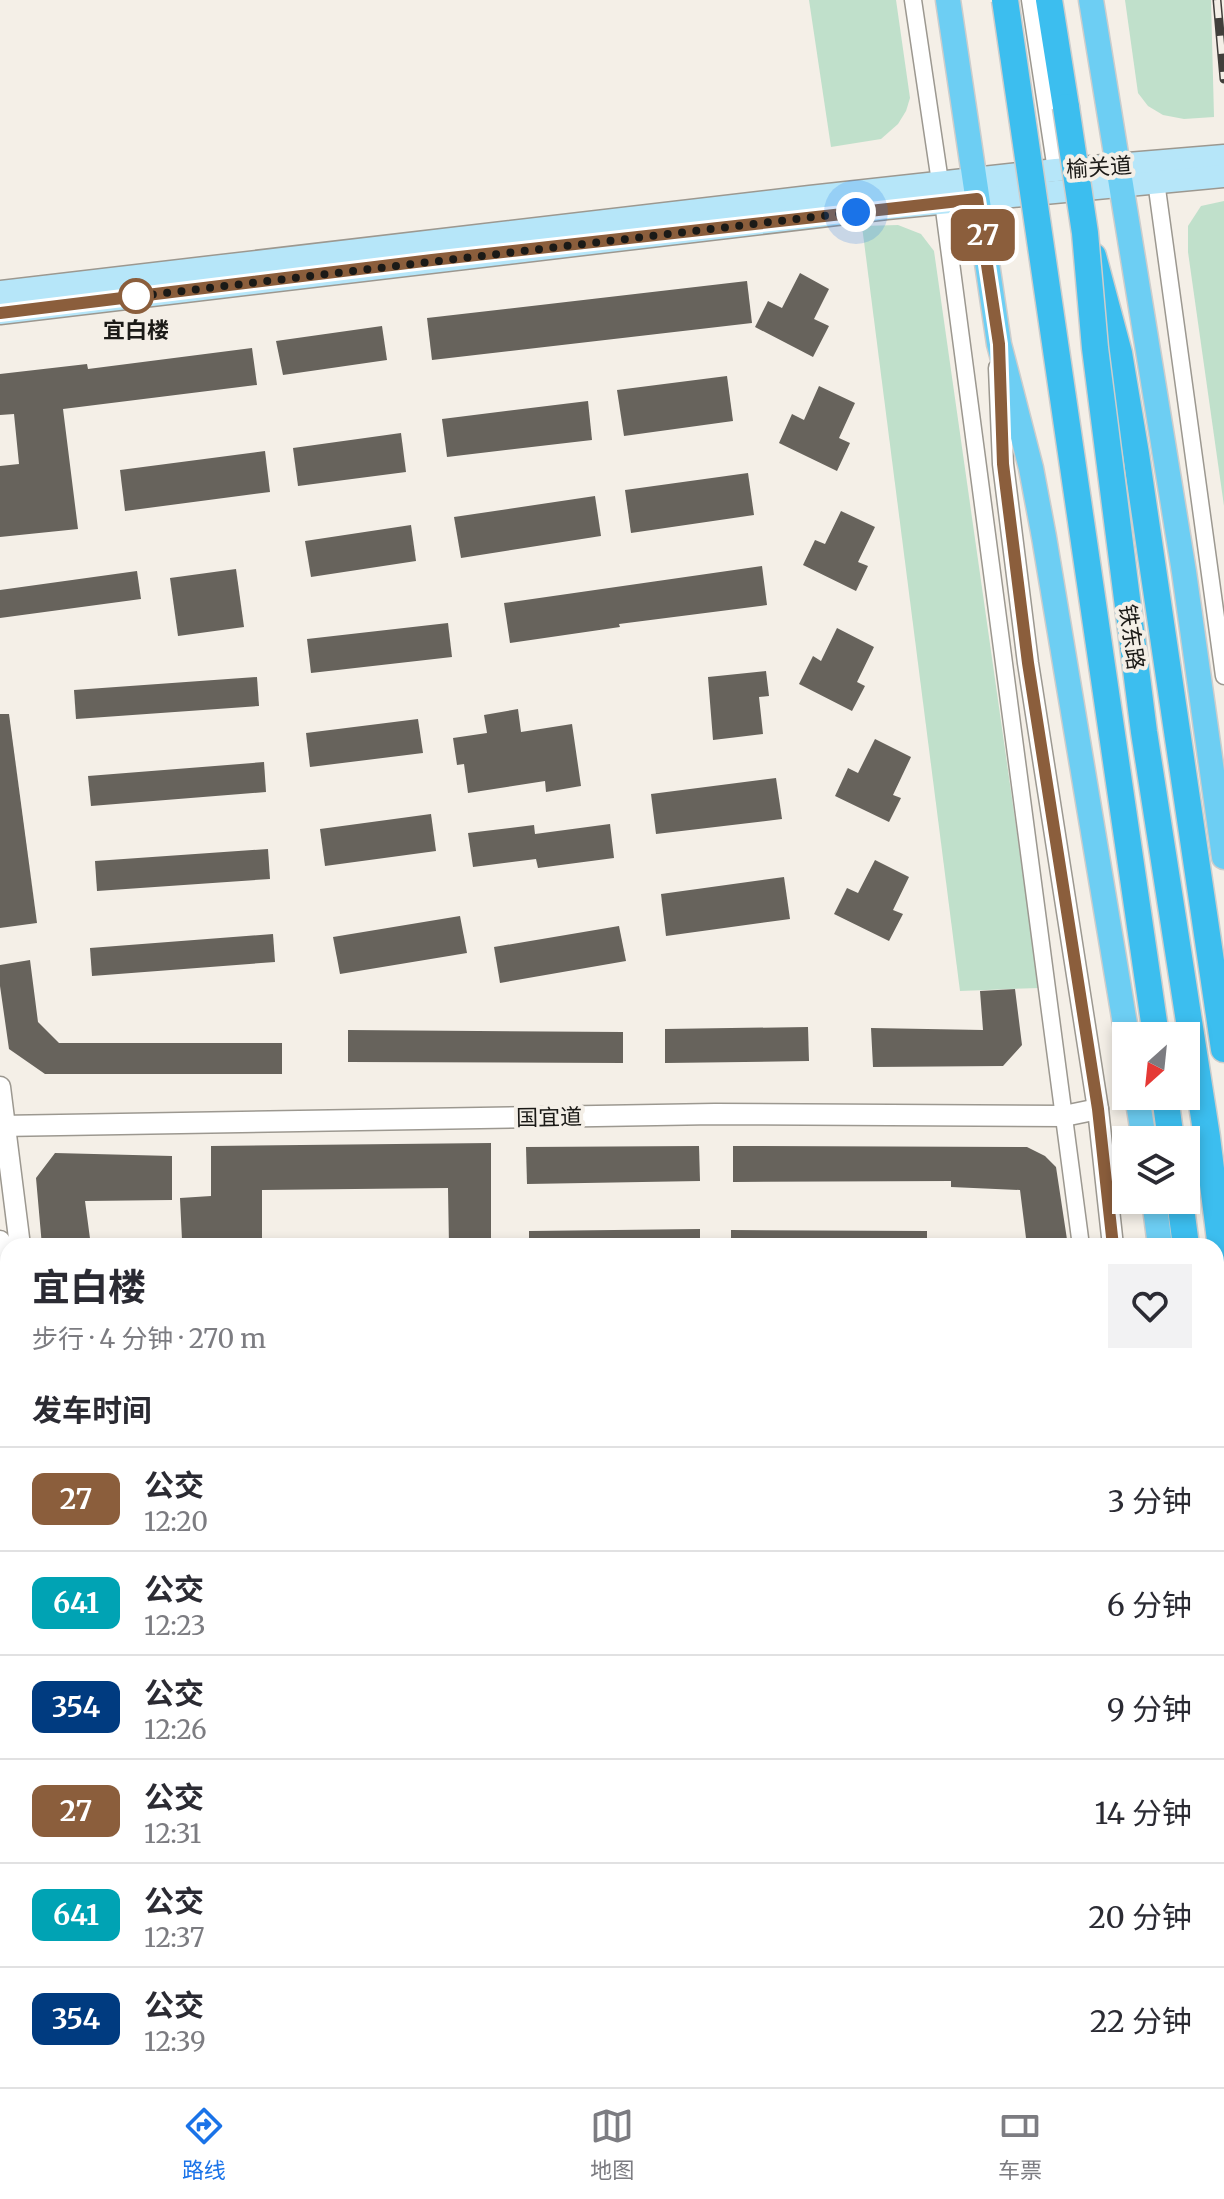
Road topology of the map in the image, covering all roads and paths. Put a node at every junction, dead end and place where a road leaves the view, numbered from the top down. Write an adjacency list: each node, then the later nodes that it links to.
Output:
1 (913, 0): 13 (street)
2 (948, 0): 12 (main road)
3 (1005, 0): 21 (highway, 铁东路, bridge)
4 (1030, 0): 8 (street)
5 (1049, 0): 14 (highway, 铁东路, bridge)
6 (1091, 0): 10 (main road)
7 (1224, 156): 9 (main road, 榆关道)
8 (1056, 170): 10 (main road, 榆关道); 12 (main road, 榆关道)
9 (1154, 172): 10 (main road, 榆关道); 11 (main road, 榆关道); 18 (street)
10 (1119, 175): 12 (main road); 19 (main road)
11 (1224, 176)
12 (976, 189): 13 (main road); 17 (main road)
13 (941, 193): 15 (main road); 16 (main road); 25 (street)
14 (1085, 233): 22 (highway, bridge); 34 (highway, 铁东路, bridge)
15 (0, 292)
16 (0, 313)
17 (999, 344): 20 (main road); 24 (street)
18 (1224, 676)
19 (1224, 857)
20 (1125, 1022)
21 (1154, 1022)
22 (1224, 1049)
23 (0, 1087): 26 (street)
24 (1098, 1109): 25 (street, 国宜道); 31 (street)
25 (1064, 1116): 26 (street, 国宜道); 30 (street)
26 (3, 1126): 29 (street)
27 (1156, 1214): 32 (main road)
28 (1182, 1214): 33 (highway)
29 (19, 1238)
30 (1080, 1238)
31 (1112, 1238)
32 (1159, 1238)
33 (1185, 1238)
34 (1220, 1238)

